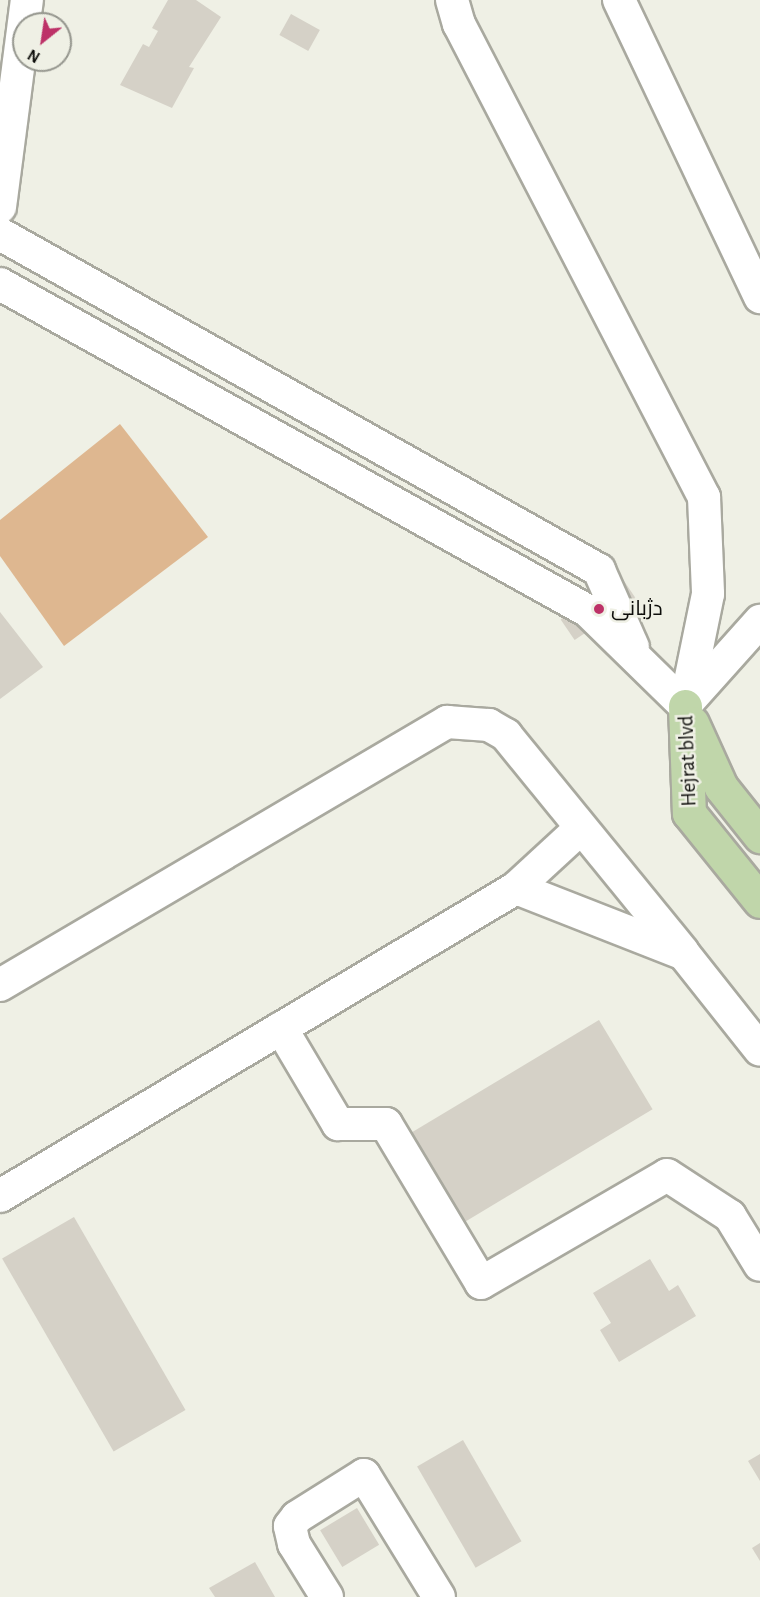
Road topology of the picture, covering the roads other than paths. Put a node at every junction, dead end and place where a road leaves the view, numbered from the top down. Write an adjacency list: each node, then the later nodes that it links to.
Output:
1 (27, 0): 4 (lane)
2 (452, 0): 10 (lane)
3 (619, 0): 7 (lane)
4 (0, 207)
5 (0, 234): 9 (lane)
6 (0, 284): 9 (lane)
7 (760, 297)
8 (760, 621): 10 (lane)
9 (639, 661): 10 (lane)
10 (685, 706): 12 (main road, Hejrat blvd); 14 (main road, Hejrat blvd)
11 (581, 828): 13 (lane); 15 (lane); 16 (lane)
12 (760, 836)
13 (516, 888): 15 (lane); 17 (lane)
14 (760, 901)
15 (684, 954): 18 (lane)
16 (0, 985)
17 (281, 1028): 19 (lane); 20 (lane)
18 (760, 1050)
19 (0, 1196)
20 (760, 1265)
21 (327, 1597): 22 (lane)
22 (440, 1597)

